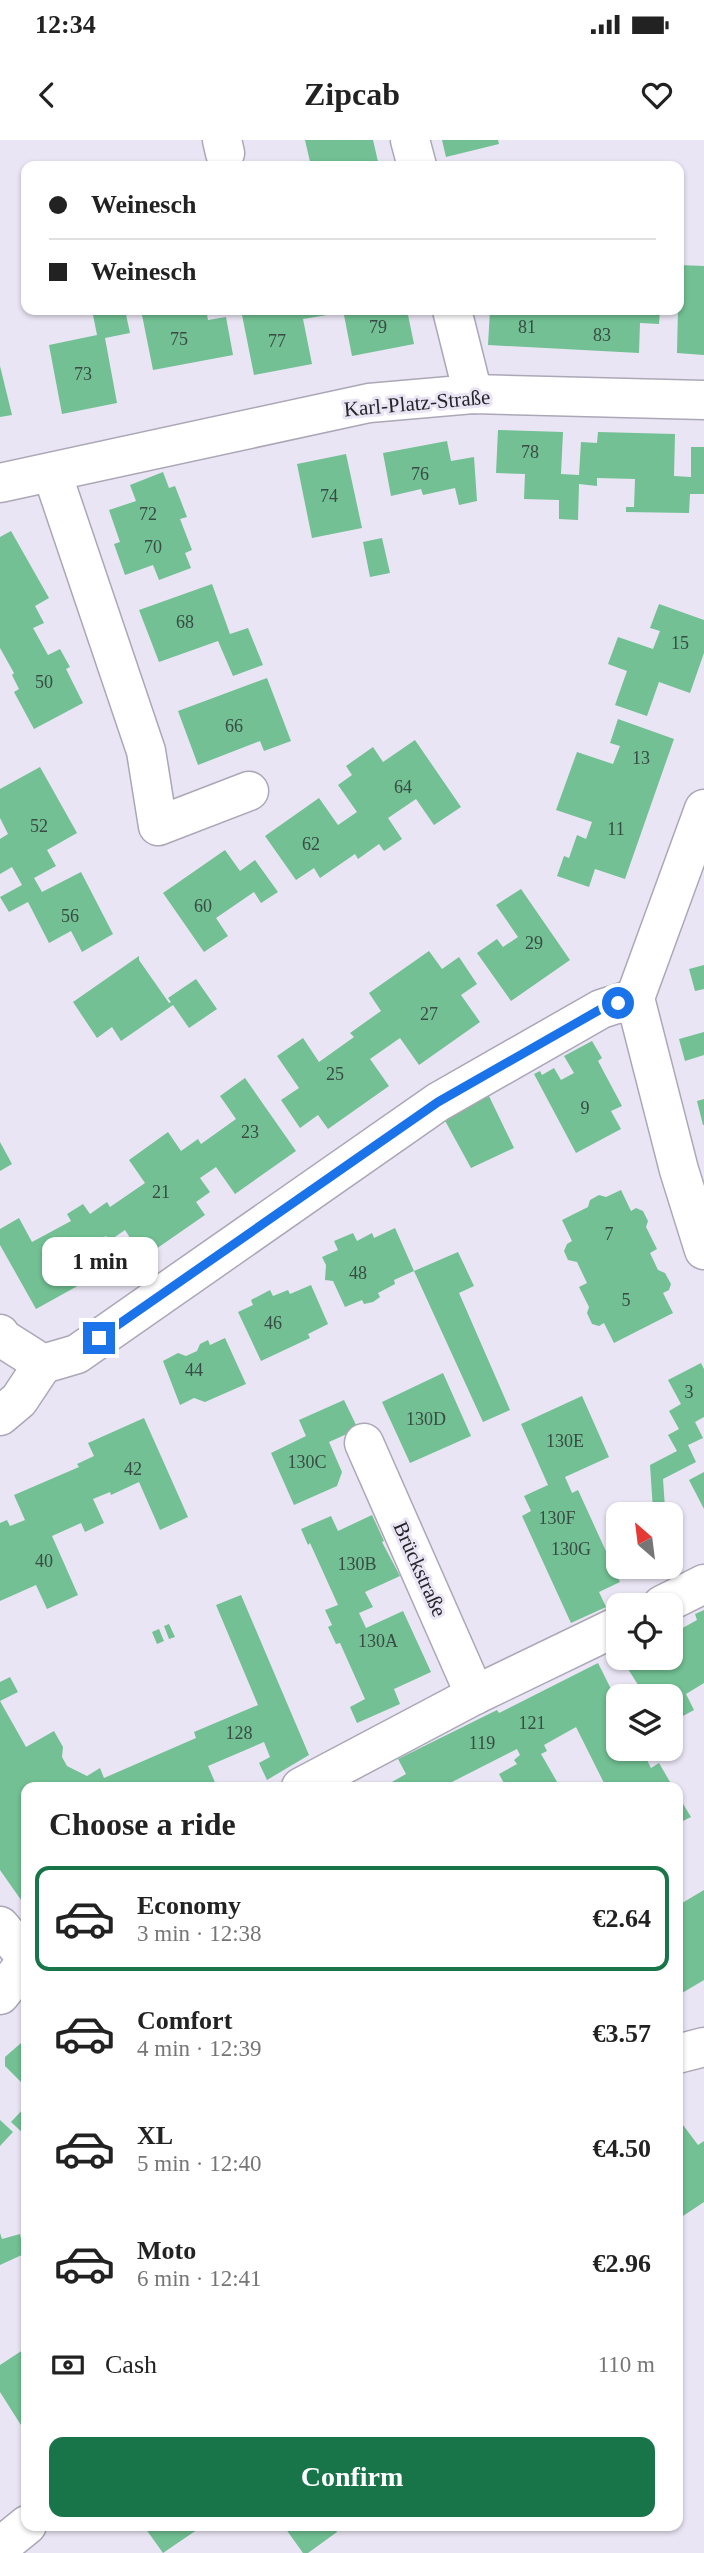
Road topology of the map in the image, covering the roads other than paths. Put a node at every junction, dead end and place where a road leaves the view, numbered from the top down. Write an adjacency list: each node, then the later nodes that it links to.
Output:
1 (410, 140): 2 (street)
2 (416, 161)
3 (453, 315): 4 (street)
4 (473, 394): 5 (street, Karl-Platz-Straße); 6 (street, Karl-Platz-Straße)
5 (704, 400)
6 (52, 472): 7 (street, Karl-Platz-Straße); 8 (street)
7 (0, 483)
8 (249, 791)
9 (702, 819): 10 (street)
10 (635, 998): 11 (street); 13 (street)
11 (704, 1250)
12 (0, 1334): 13 (street)
13 (43, 1364): 14 (street)
14 (0, 1416)
15 (364, 1443): 19 (street, Brückstraße)
16 (704, 1584): 17 (street)
17 (683, 1594)
18 (606, 1632): 19 (street)
19 (475, 1695): 20 (street)
20 (311, 1782)
21 (0, 1926): 22 (street)
22 (21, 1953)
23 (21, 1966): 24 (street)
24 (0, 1995)
25 (704, 2047): 26 (street)
26 (683, 2052)
27 (21, 2530): 28 (street)
28 (0, 2547)

